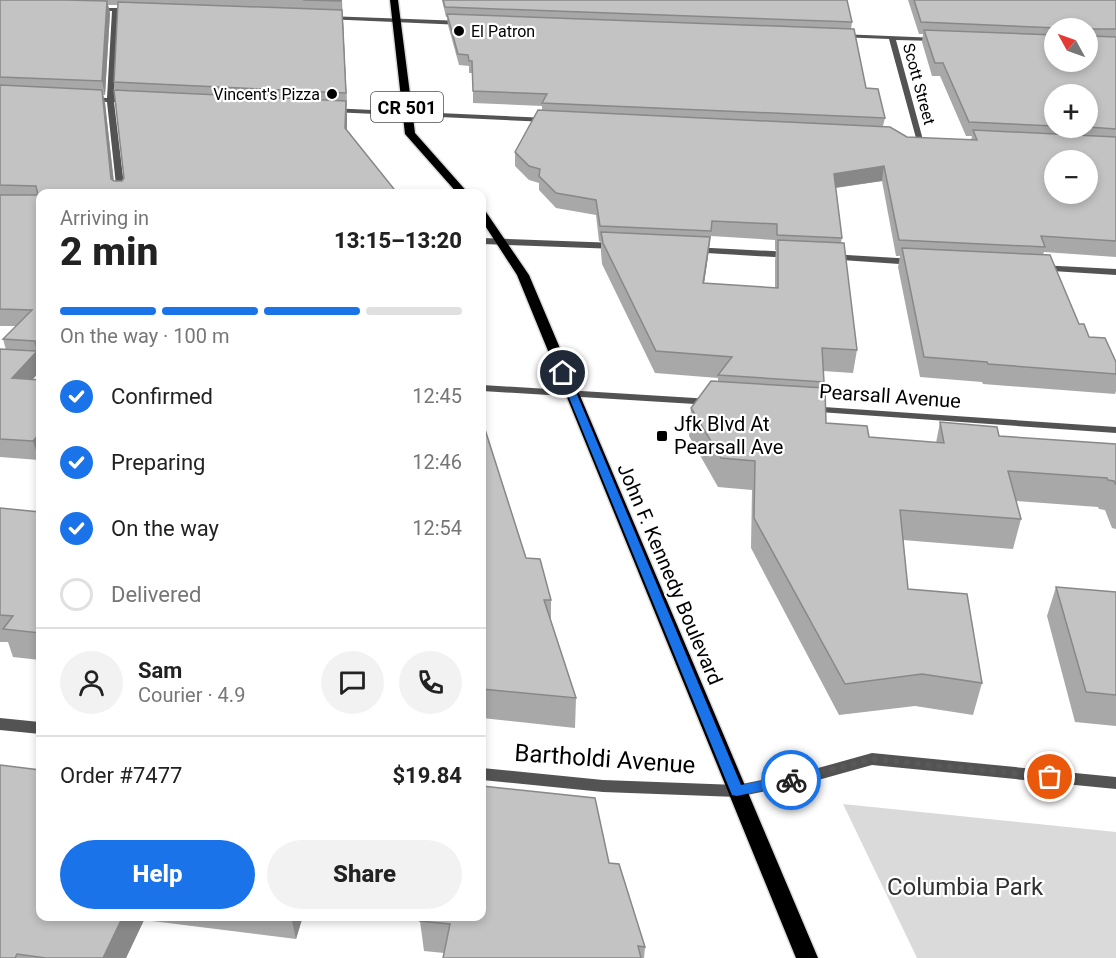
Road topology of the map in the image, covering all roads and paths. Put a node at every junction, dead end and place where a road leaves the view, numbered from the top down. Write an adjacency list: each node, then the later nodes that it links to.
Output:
1 (394, 0): 6 (main road, CR 501)
2 (80, 8): 3 (street)
3 (115, 10): 4 (street); 12 (street)
4 (138, 11)
5 (314, 17): 6 (street)
6 (397, 20): 7 (street); 15 (main road, CR 501)
7 (474, 23)
8 (833, 36): 9 (street)
9 (892, 38): 10 (street); 18 (street, Scott Street)
10 (939, 39)
11 (77, 98): 12 (street)
12 (110, 100): 13 (street); 20 (street)
13 (134, 101)
14 (322, 110): 15 (street)
15 (408, 114): 16 (street); 21 (main road, CR 501)
16 (554, 121)
17 (908, 138): 18 (street)
18 (920, 138): 19 (street)
19 (932, 139)
20 (121, 189)
21 (460, 189)
22 (486, 219): 24 (main road, John F. Kennedy Boulevard)
23 (486, 240): 24 (street)
24 (503, 242): 25 (street); 33 (main road, John F. Kennedy Boulevard)
25 (630, 247)
26 (677, 249): 27 (street)
27 (796, 256)
28 (819, 257): 29 (street)
29 (926, 262)
30 (1033, 268): 31 (street)
31 (1116, 272)
32 (486, 388): 33 (street)
33 (571, 393): 34 (street); 41 (main road, John F. Kennedy Boulevard)
34 (728, 404)
35 (799, 408): 36 (street, Pearsall Avenue)
36 (1116, 430)
37 (0, 724): 38 (street)
38 (36, 728)
39 (486, 774): 41 (street, Bartholdi Avenue)
40 (1116, 783): 41 (street, Bartholdi Avenue)
41 (737, 791): 42 (main road, John F. Kennedy Boulevard)
42 (807, 958)

